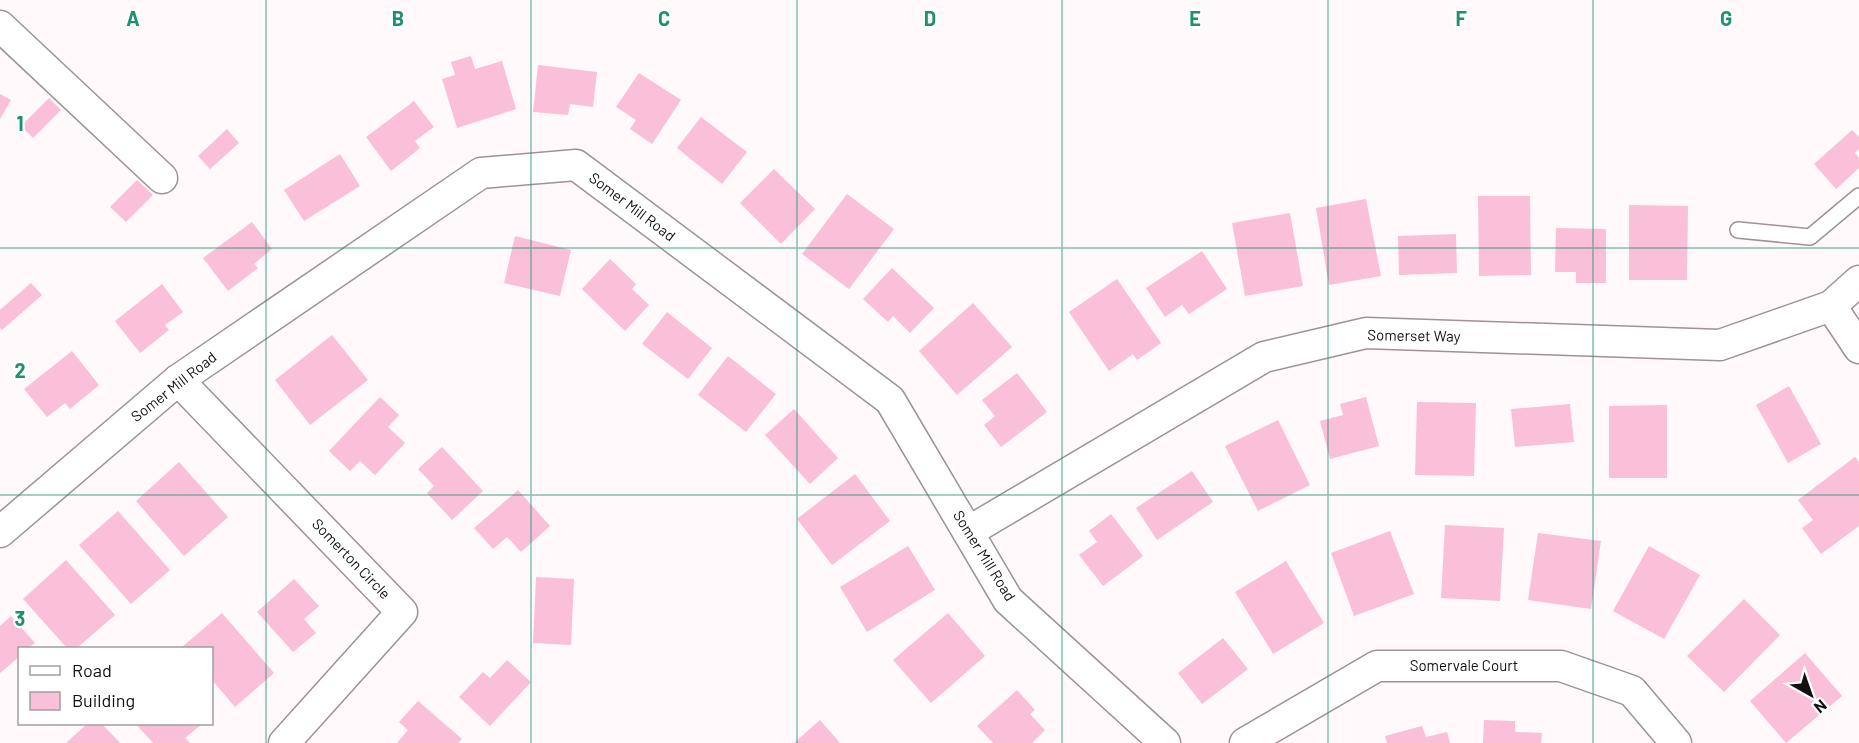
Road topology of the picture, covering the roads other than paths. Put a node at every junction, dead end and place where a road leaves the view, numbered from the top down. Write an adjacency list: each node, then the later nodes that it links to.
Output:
1 (0, 26): 2 (street)
2 (162, 178)
3 (1859, 195): 4 (lane)
4 (1738, 230)
5 (1859, 281): 6 (street, Somerset Way)
6 (1831, 306): 7 (street); 10 (street, Somerset Way)
7 (1859, 348)
8 (178, 381): 9 (street, Somer Mill Road); 10 (street, Somer Mill Road); 11 (street, Somerton Circle)
9 (0, 532)
10 (968, 532): 12 (street, Somer Mill Road)
11 (284, 743)
12 (1165, 743)
13 (1245, 743): 14 (street, Somervale Court)
14 (1676, 743)

